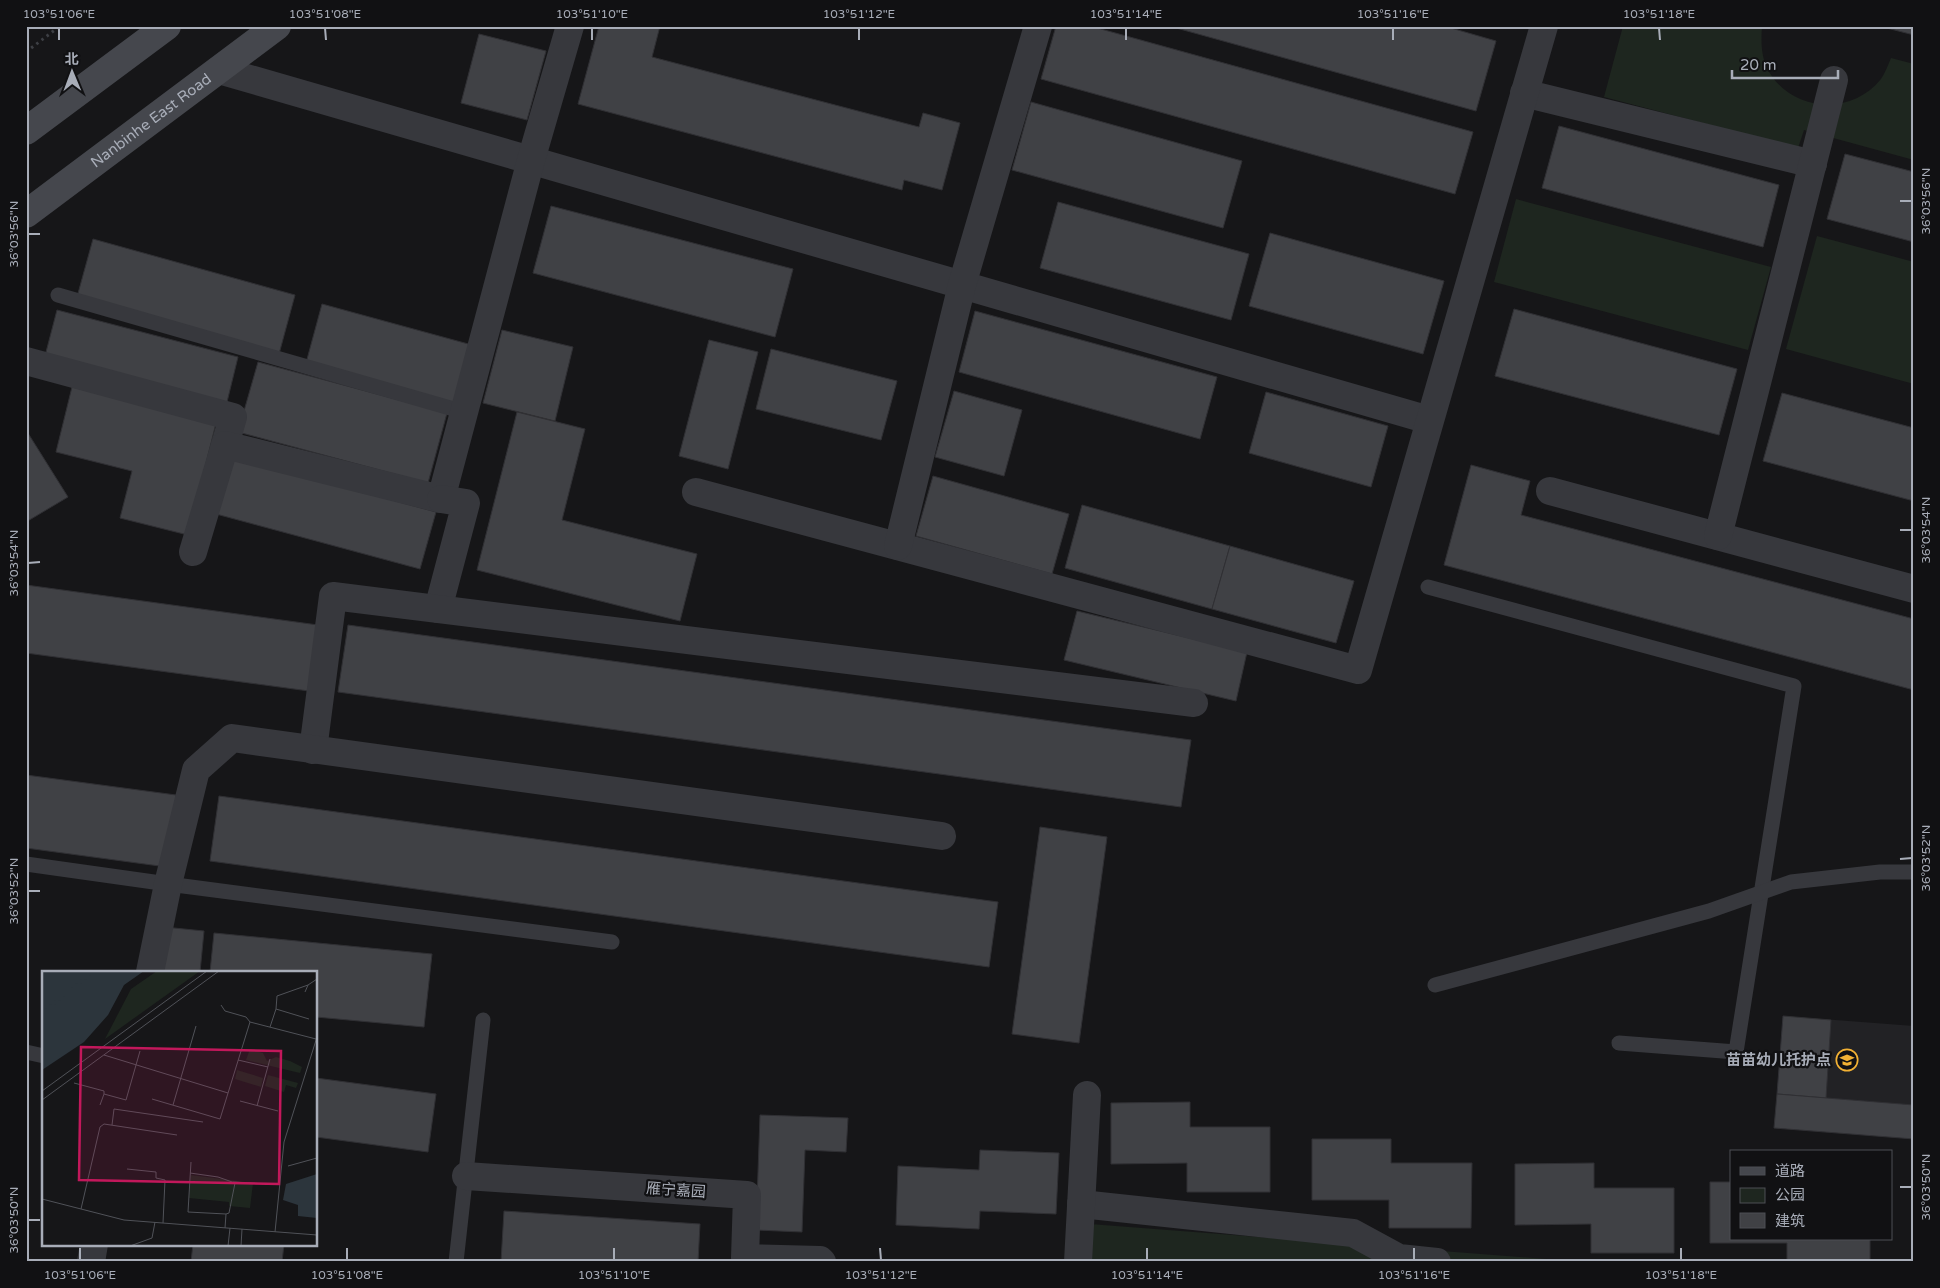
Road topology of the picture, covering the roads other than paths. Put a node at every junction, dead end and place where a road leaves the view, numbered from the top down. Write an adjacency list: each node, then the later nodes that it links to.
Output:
1 (167, 26): 9 (main road)
2 (277, 26): 6 (main road, Nanbinhe East Road)
3 (570, 26): 10 (street)
4 (1038, 26): 13 (street)
5 (1544, 26): 8 (street)
6 (218, 70): 10 (street); 12 (main road, Nanbinhe East Road)
7 (1834, 80): 11 (street)
8 (1524, 93): 11 (street); 17 (street)
9 (26, 131)
10 (531, 160): 13 (street); 16 (street)
11 (1813, 164): 22 (street)
12 (26, 214)
13 (962, 285): 17 (street); 23 (street)
14 (58, 295): 16 (lane)
15 (26, 361): 18 (street)
16 (464, 412): 21 (street)
17 (1429, 420): 23 (street)
18 (225, 445): 21 (street); 24 (street)
19 (1550, 491): 22 (street)
20 (696, 492): 23 (street)
21 (441, 499): 27 (street)
22 (1718, 536): 26 (street)
23 (898, 546)
24 (193, 552)
25 (1428, 587): 34 (lane)
26 (1914, 589)
27 (438, 609): 28 (street); 29 (street)
28 (1194, 702)
29 (313, 750): 30 (street); 33 (street)
30 (942, 836)
31 (26, 864): 33 (lane)
32 (1914, 872): 34 (lane)
33 (168, 884): 35 (lane); 36 (street)
34 (1761, 892): 37 (lane); 39 (lane)
35 (612, 942)
36 (150, 971)
37 (1434, 985)
38 (483, 1020): 43 (lane)
39 (1618, 1043)
40 (26, 1052): 41 (lane)
41 (42, 1056)
42 (1087, 1095): 44 (street)
43 (466, 1176): 47 (lane); 48 (street, 雁宁嘉园)
44 (1081, 1204): 49 (street); 50 (street)
45 (94, 1246): 46 (street)
46 (91, 1262)
47 (456, 1262)
48 (822, 1262)
49 (1078, 1262)
50 (1437, 1262)

